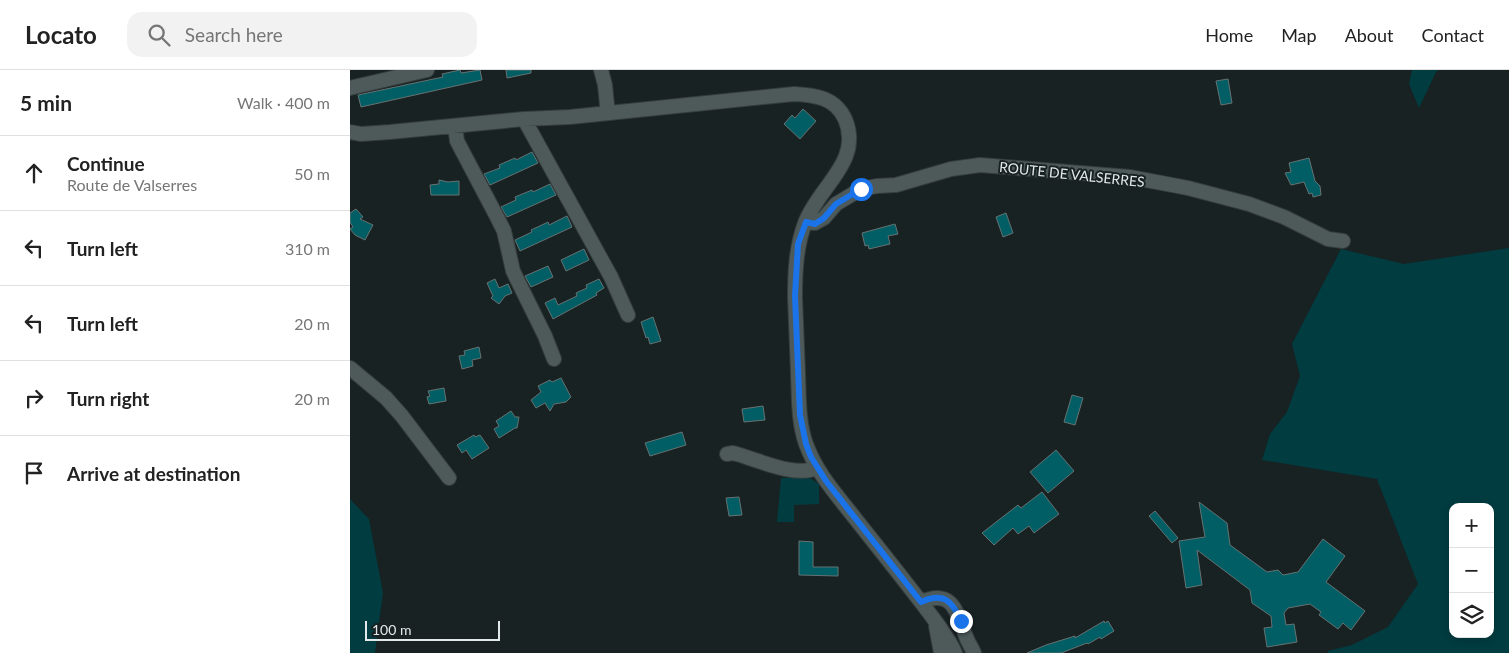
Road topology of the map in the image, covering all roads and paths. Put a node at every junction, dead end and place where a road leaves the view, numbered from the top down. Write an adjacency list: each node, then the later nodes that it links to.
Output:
1 (427, 70): 3 (street)
2 (601, 70): 4 (street)
3 (350, 88)
4 (610, 109): 5 (street); 5 (street); 8 (street)
5 (524, 119): 6 (street); 10 (street)
6 (454, 126): 7 (street); 11 (street)
7 (350, 132)
8 (806, 222): 9 (street, ROUTE DE VALSERRES); 14 (street)
9 (1343, 241)
10 (628, 315)
11 (554, 358)
12 (350, 368): 15 (street)
13 (727, 454): 14 (street)
14 (817, 468): 16 (street)
15 (449, 478)
16 (925, 607): 17 (street); 18 (street); 19 (street)
17 (941, 653)
18 (956, 653)
19 (974, 653)

